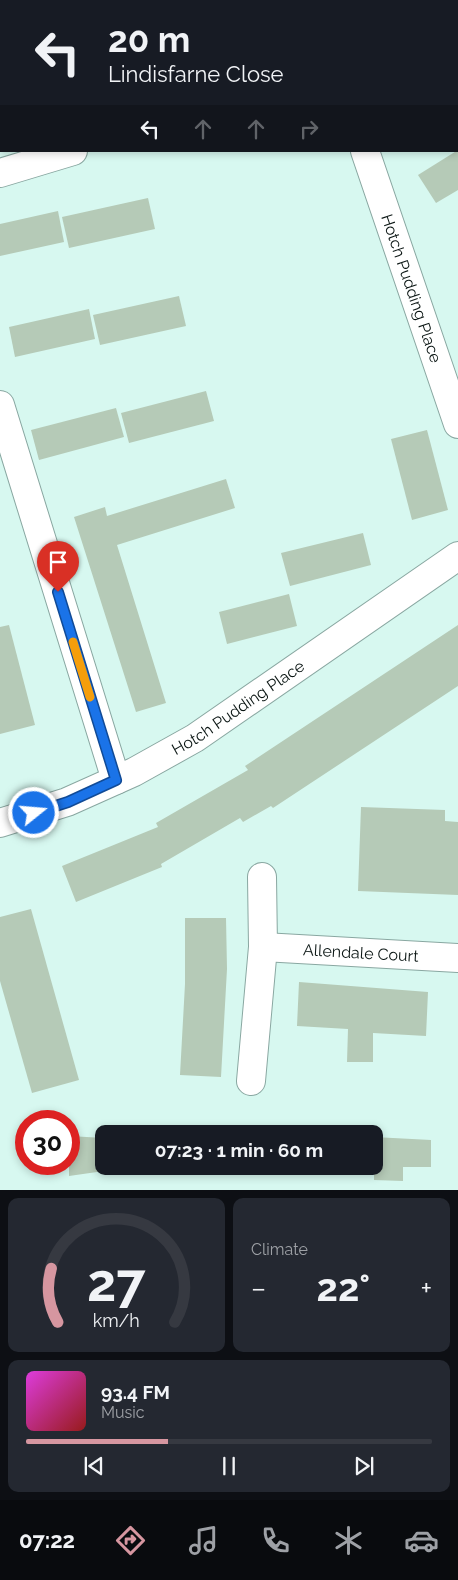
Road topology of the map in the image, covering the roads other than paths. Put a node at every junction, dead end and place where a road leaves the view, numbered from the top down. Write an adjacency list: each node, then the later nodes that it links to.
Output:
1 (69, 152): 3 (street)
2 (364, 152): 5 (street, Hotch Pudding Place)
3 (0, 173)
4 (0, 405): 7 (street)
5 (458, 424)
6 (458, 556): 7 (street, Hotch Pudding Place)
7 (116, 780): 8 (street, Hotch Pudding Place)
8 (0, 823)
9 (262, 877): 10 (street)
10 (263, 947): 11 (street, Allendale Court); 12 (street)
11 (458, 958)
12 (251, 1081)

